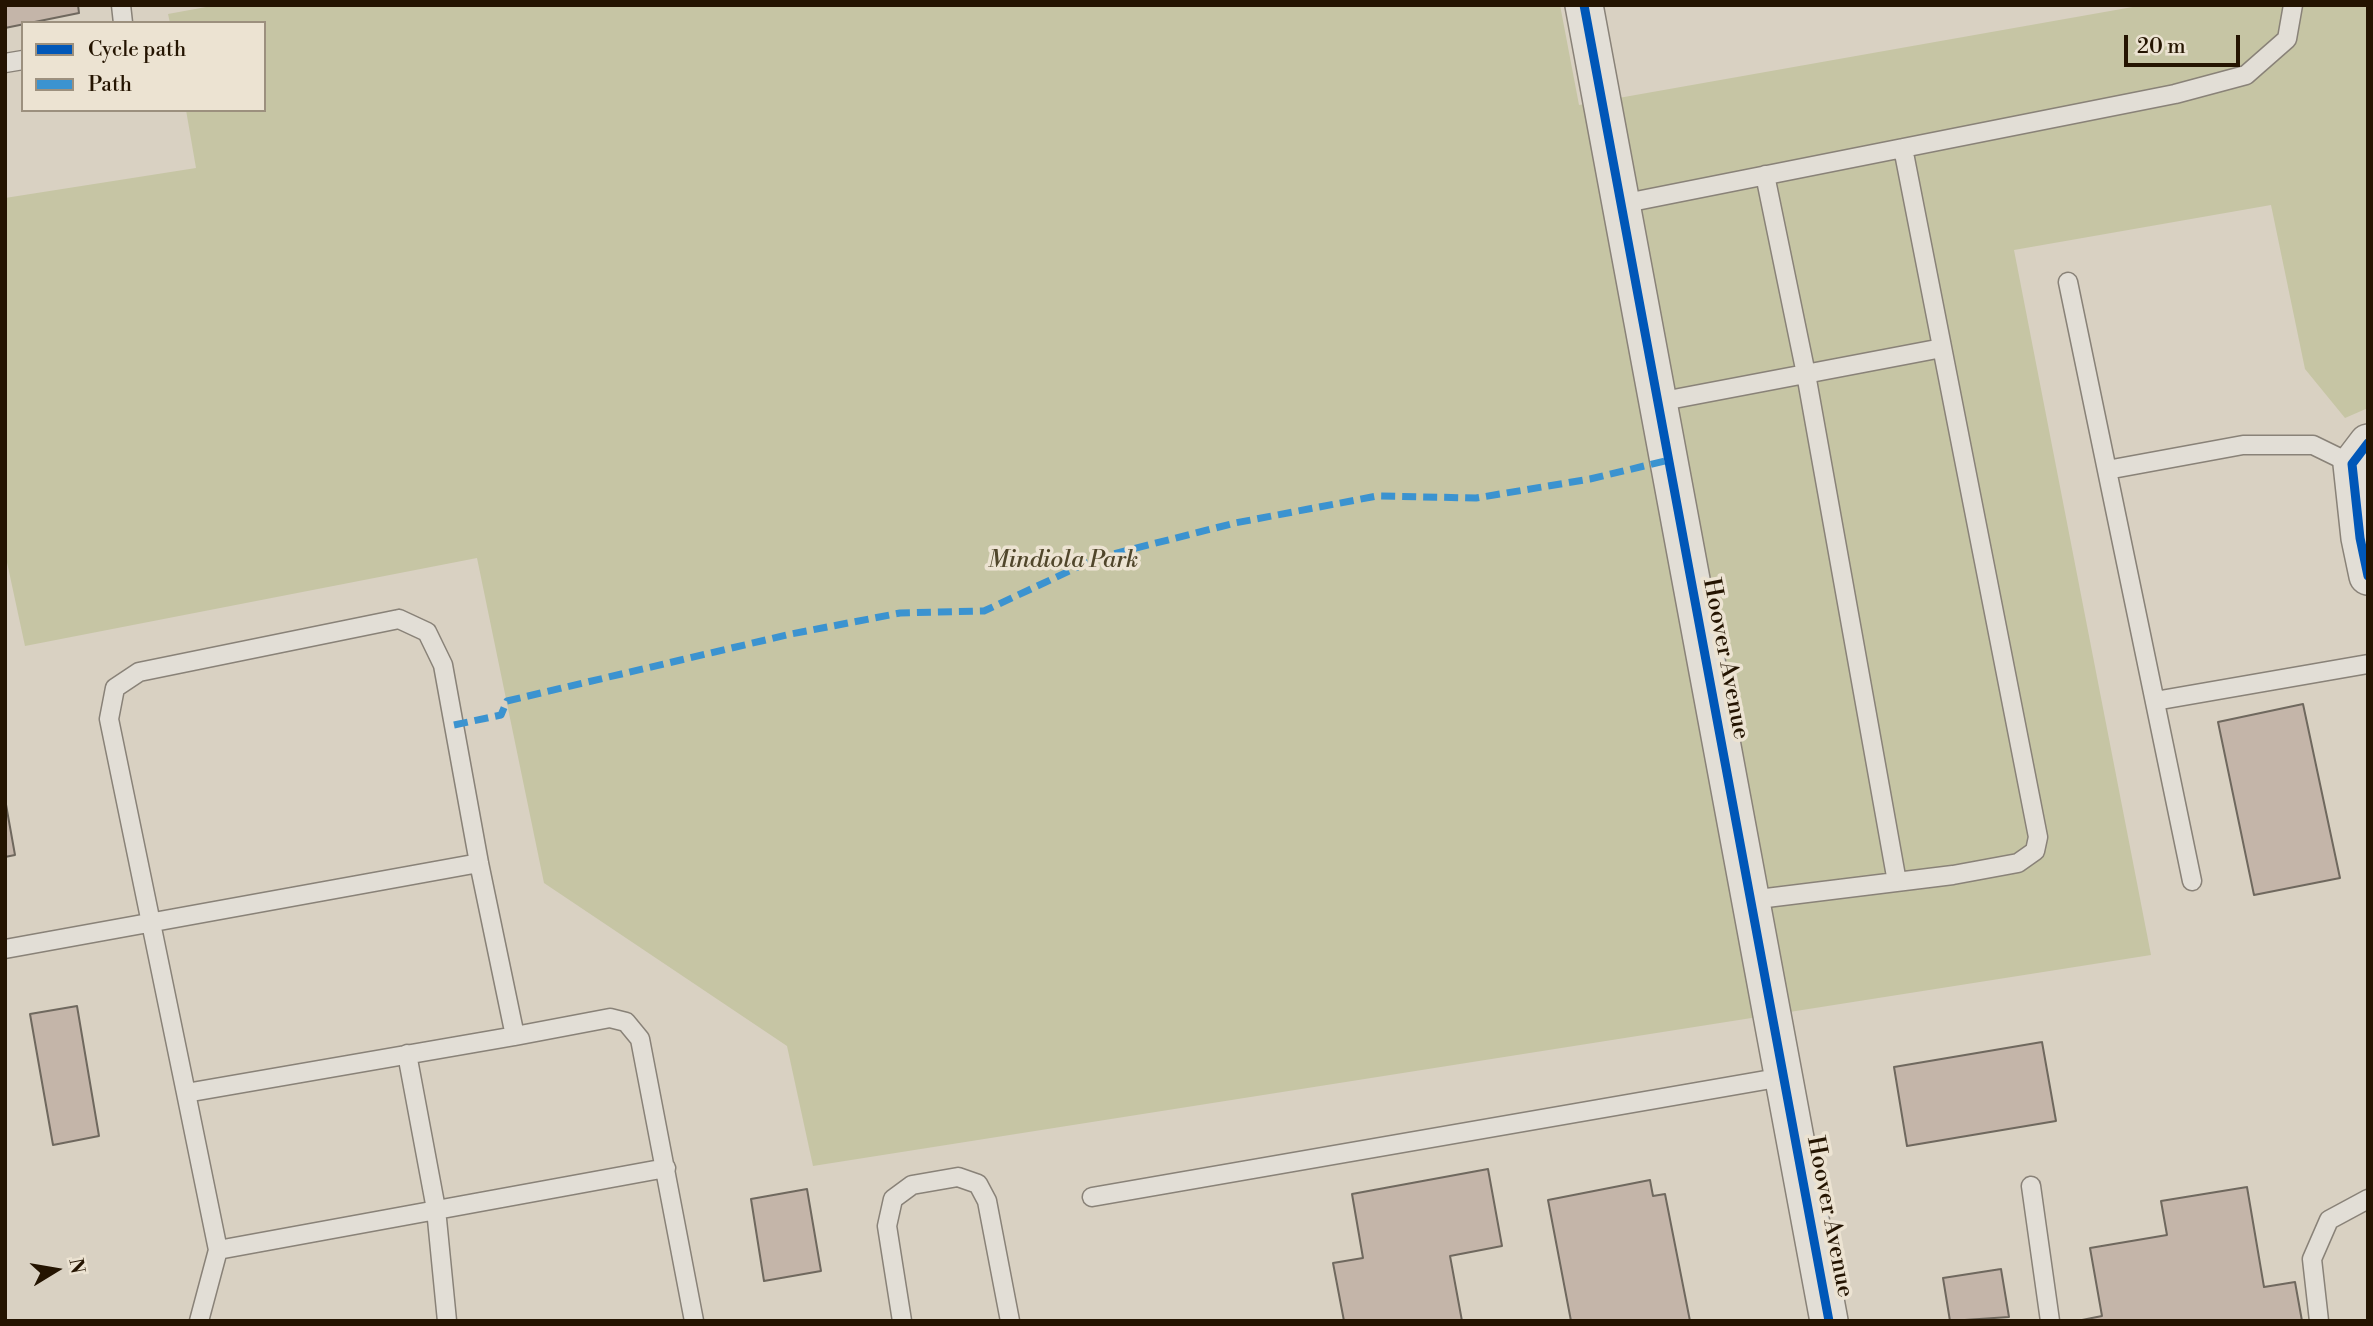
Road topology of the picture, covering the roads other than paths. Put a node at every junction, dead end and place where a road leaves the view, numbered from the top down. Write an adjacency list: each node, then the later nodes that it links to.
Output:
1 (1584, 5): 5 (street, Hoover Avenue)
2 (2293, 5): 3 (lane)
3 (1903, 148): 4 (lane); 7 (lane)
4 (1765, 175): 5 (lane); 8 (lane)
5 (1621, 204): 9 (street, Hoover Avenue)
6 (2068, 282): 11 (lane)
7 (1942, 348): 8 (lane); 17 (lane)
8 (1806, 374): 9 (lane); 17 (lane)
9 (1658, 402): 18 (street, Hoover Avenue)
10 (2360, 454): 11 (lane); 12 (street)
11 (2107, 470): 14 (lane)
12 (2368, 576)
13 (2368, 664): 14 (lane)
14 (2155, 701): 16 (lane)
15 (479, 863): 19 (lane); 19 (lane); 21 (lane)
16 (2192, 881)
17 (1897, 882): 18 (lane)
18 (1750, 900): 23 (street, Hoover Avenue)
19 (150, 922): 20 (lane); 24 (lane)
20 (5, 949)
21 (515, 1036): 22 (lane); 25 (lane)
22 (407, 1054): 24 (lane); 29 (lane)
23 (1783, 1077): 27 (lane); 36 (street, Hoover Avenue)
24 (186, 1093): 30 (lane)
25 (666, 1168): 29 (lane); 33 (lane)
26 (2031, 1186): 37 (lane)
27 (1092, 1197)
28 (2368, 1199): 38 (lane)
29 (436, 1209): 30 (lane); 32 (lane)
30 (218, 1250): 31 (lane)
31 (199, 1321)
32 (447, 1321)
33 (694, 1321)
34 (902, 1321): 35 (lane)
35 (1010, 1321)
36 (1829, 1321)
37 (2050, 1321)
38 (2319, 1321)

